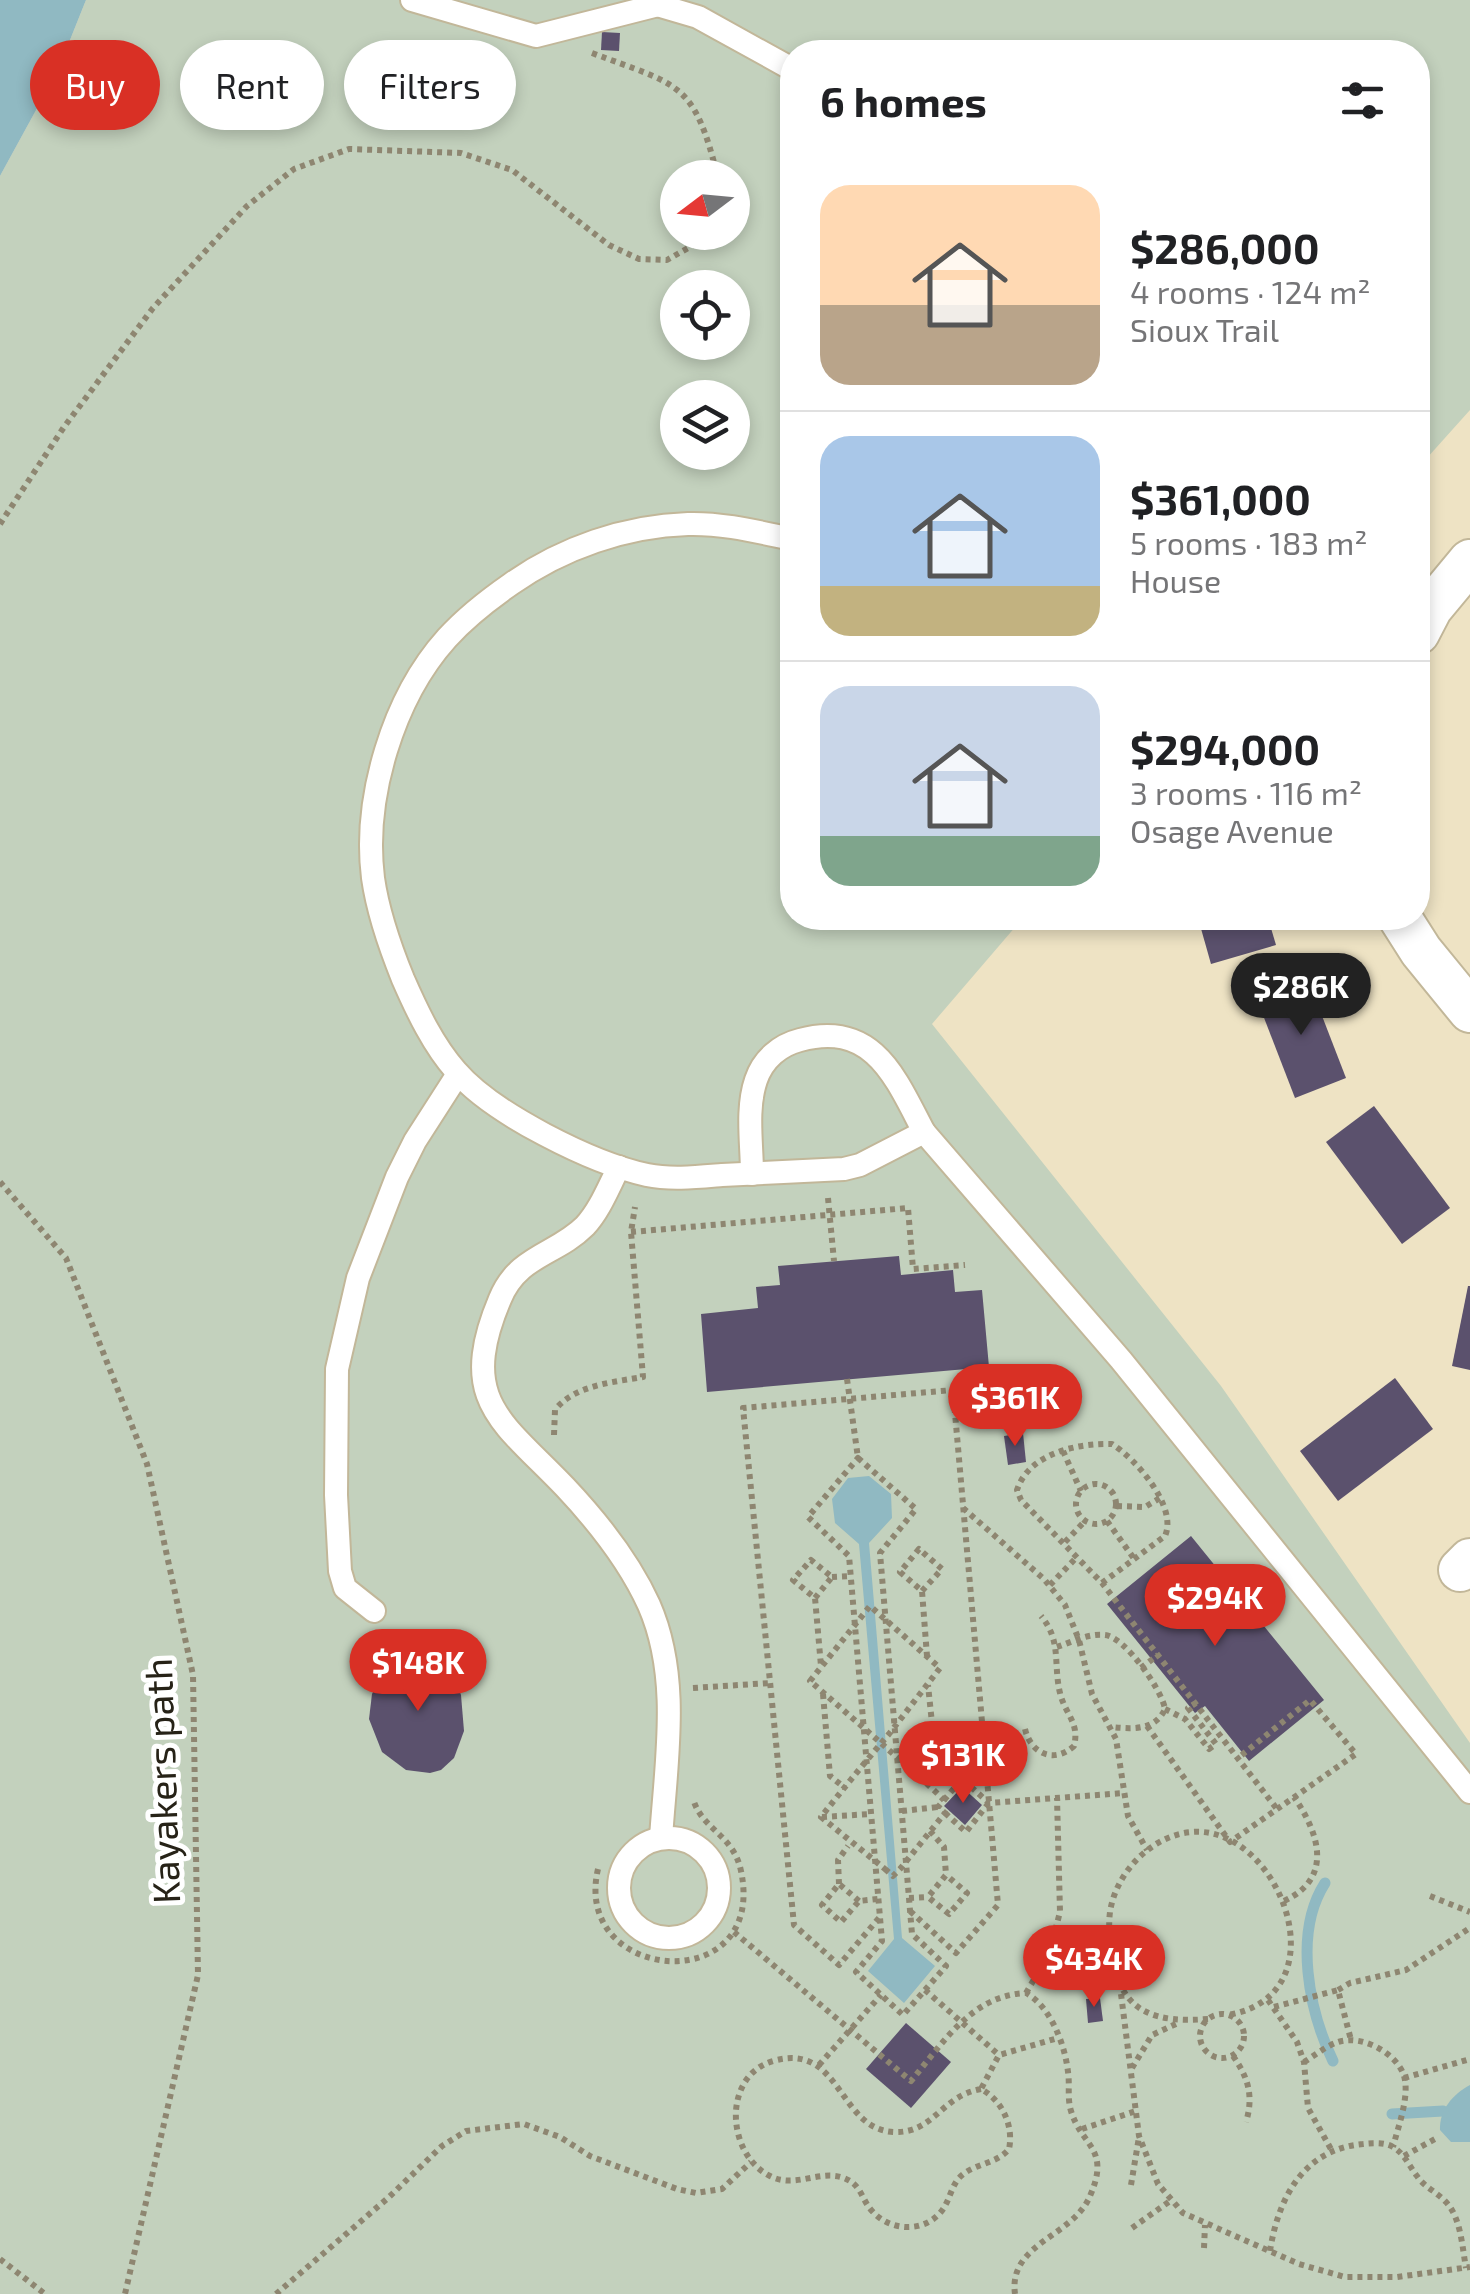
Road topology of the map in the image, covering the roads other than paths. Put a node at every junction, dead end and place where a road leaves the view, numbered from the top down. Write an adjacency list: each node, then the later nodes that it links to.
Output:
1 (412, 0): 3 (lane)
2 (637, 0): 3 (lane)
3 (662, 4): 4 (lane)
4 (780, 61)
5 (780, 536): 10 (lane)
6 (1470, 561): 7 (street)
7 (1430, 612)
8 (1408, 930): 9 (street)
9 (1470, 1011)
10 (458, 1074): 12 (lane); 14 (lane)
11 (924, 1132): 13 (lane); 13 (lane); 15 (lane)
12 (619, 1166): 13 (lane); 16 (lane)
13 (752, 1174)
14 (374, 1612)
15 (1470, 1792)
16 (661, 1838): 16 (lane)

